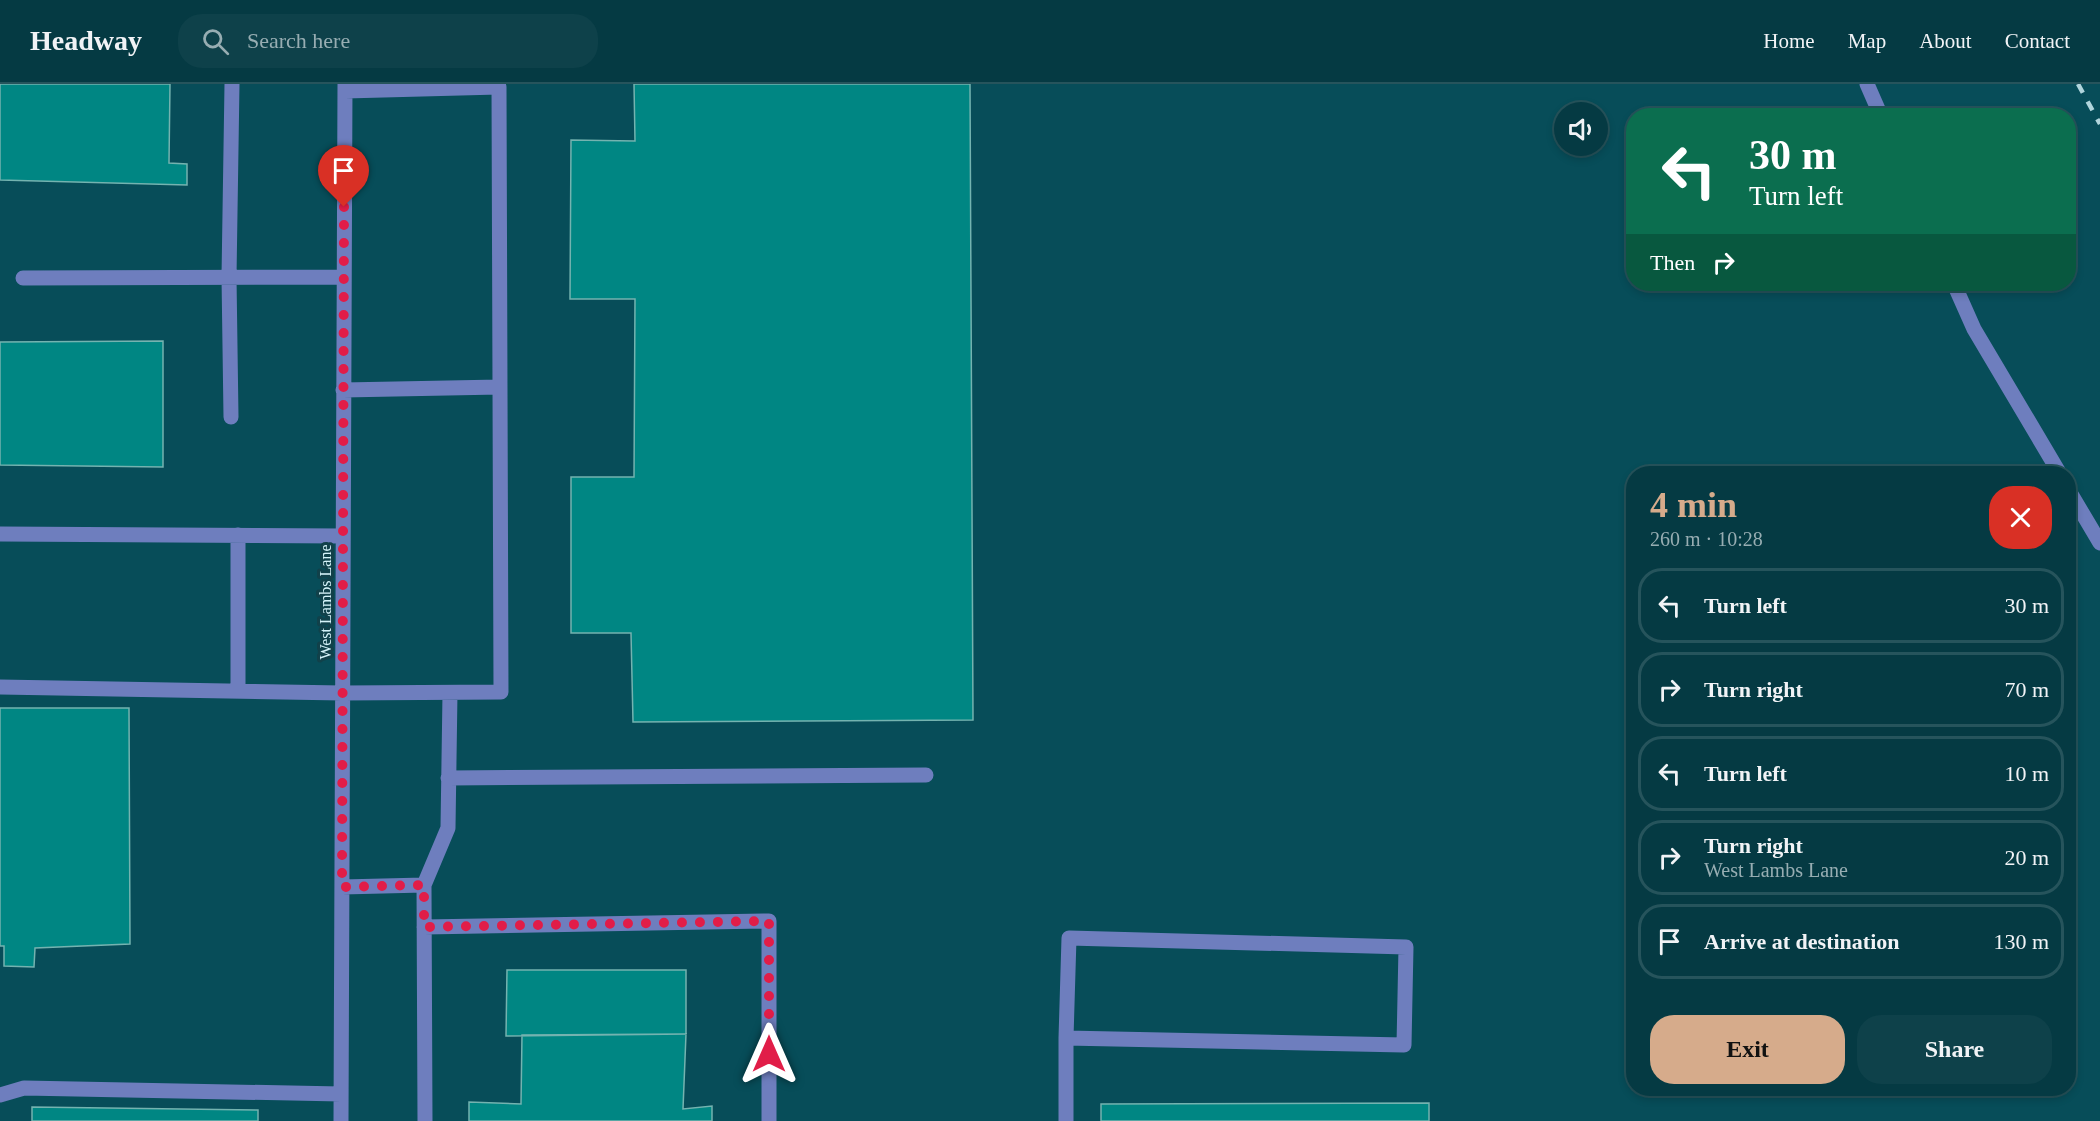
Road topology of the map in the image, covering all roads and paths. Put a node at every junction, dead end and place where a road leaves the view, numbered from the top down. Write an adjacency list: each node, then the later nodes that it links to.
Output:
1 (232, 84): 6 (street)
2 (1867, 84): 5 (street)
3 (447, 86): 4 (street); 10 (street)
4 (345, 87): 7 (street, West Lambs Lane)
5 (1878, 108)
6 (229, 277): 7 (street); 8 (street); 12 (street)
7 (344, 277): 11 (street, West Lambs Lane)
8 (23, 278)
9 (1957, 291): 13 (street)
10 (500, 387): 11 (street); 22 (street)
11 (343, 390): 17 (street, West Lambs Lane)
12 (231, 417)
13 (2055, 466)
14 (2076, 502): 18 (street)
15 (0, 534): 16 (street)
16 (238, 535): 17 (street); 20 (street)
17 (343, 536): 21 (street, West Lambs Lane)
18 (2100, 543)
19 (0, 687): 20 (street)
20 (238, 691): 21 (street)
21 (342, 693): 22 (street); 26 (street, West Lambs Lane)
22 (450, 693): 24 (street)
23 (926, 775): 24 (street)
24 (448, 778): 25 (street)
25 (424, 885): 26 (street); 27 (street)
26 (342, 887): 29 (street, West Lambs Lane)
27 (424, 927): 32 (street); 33 (street)
28 (1066, 1038): 28 (street); 34 (street)
29 (341, 1094): 30 (street); 31 (street, West Lambs Lane)
30 (0, 1095)
31 (341, 1121)
32 (425, 1121)
33 (769, 1121)
34 (1066, 1121)

